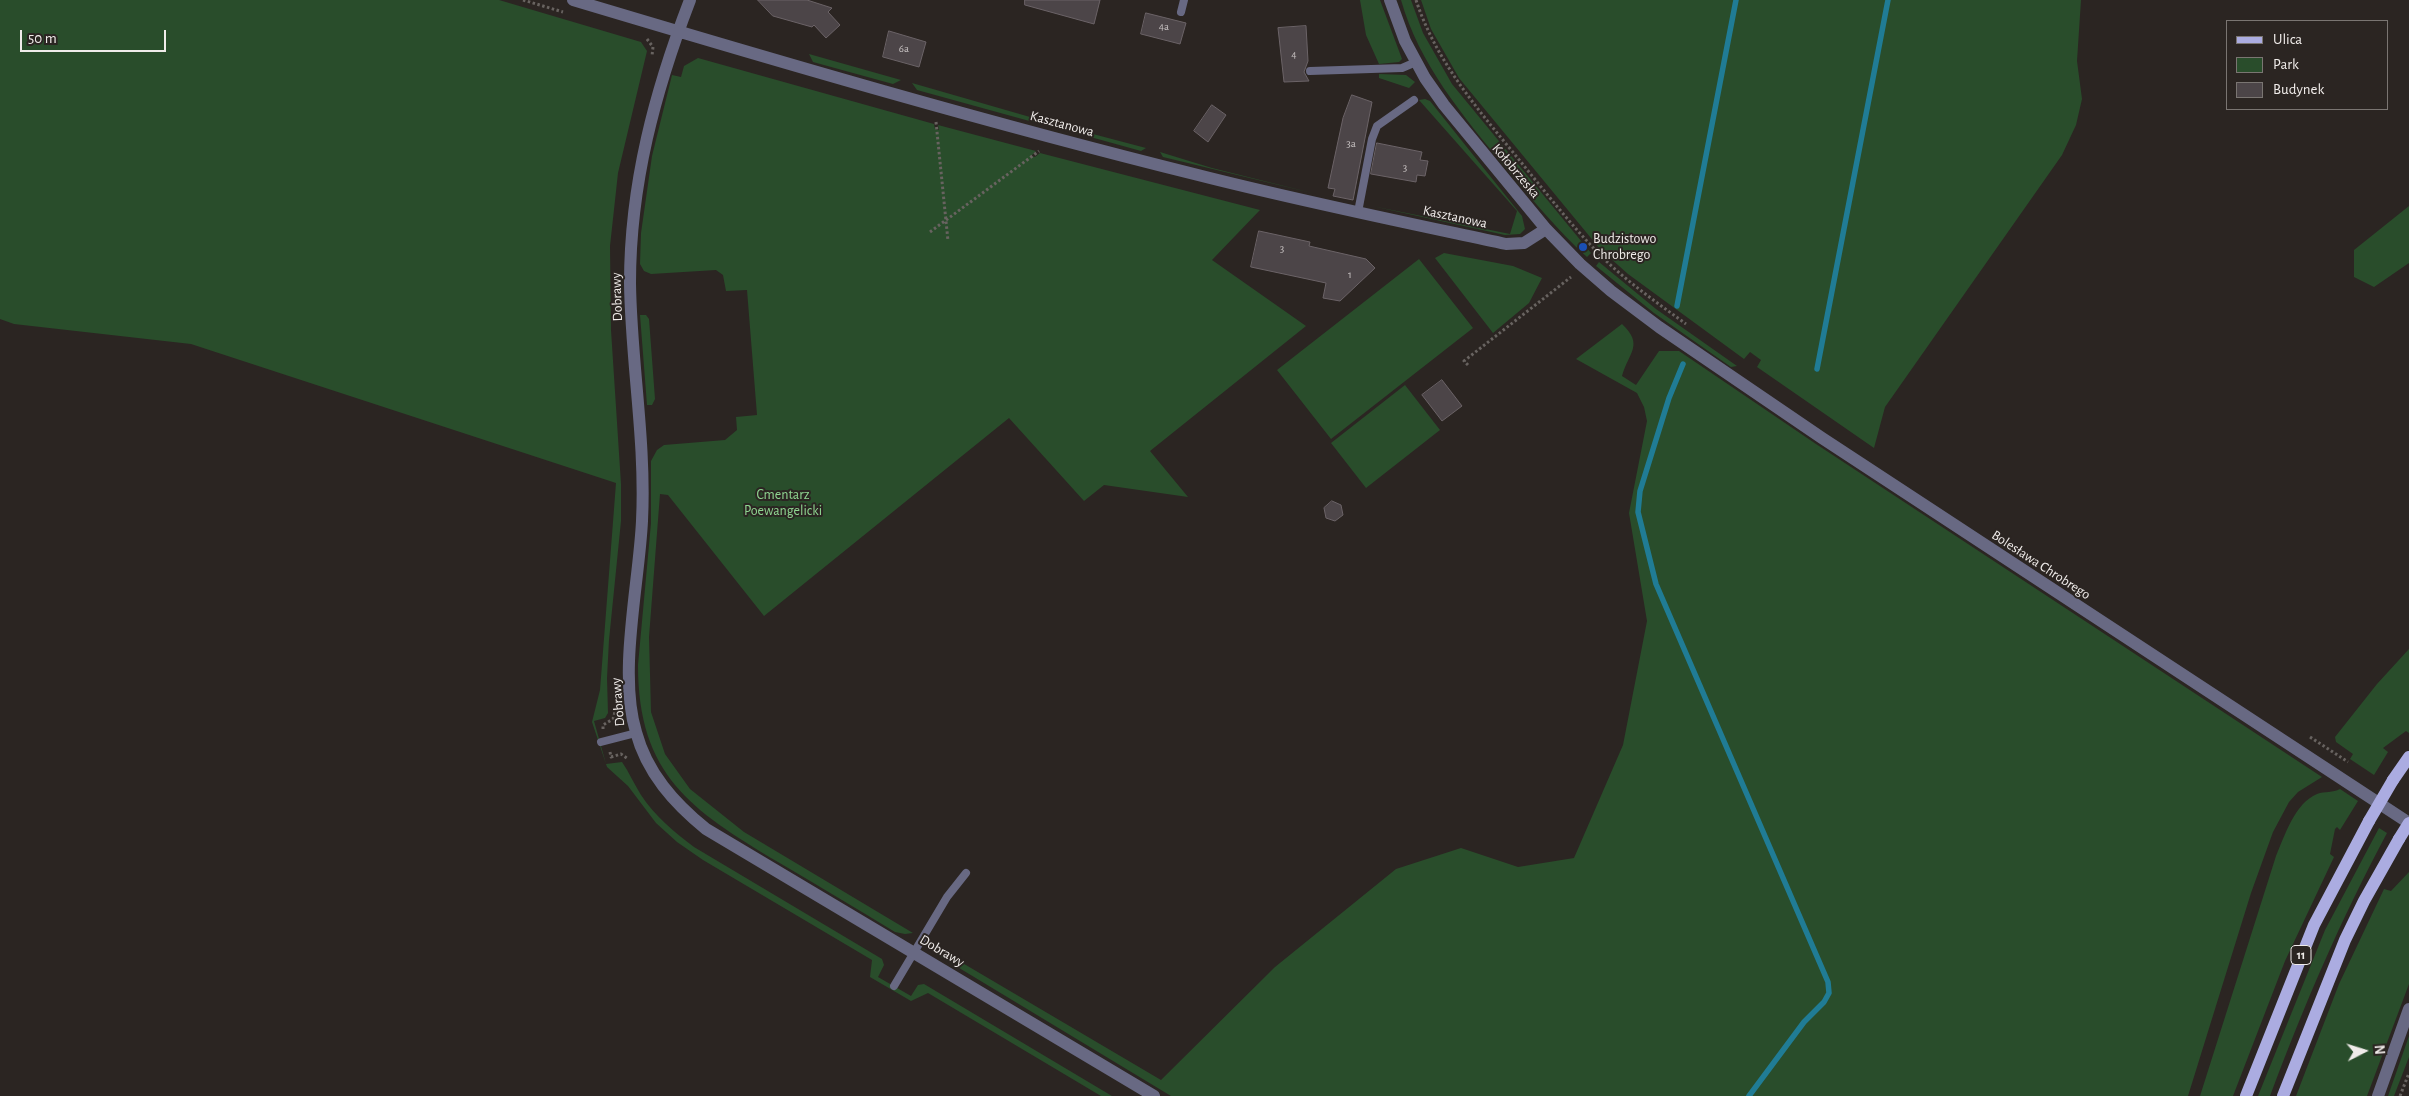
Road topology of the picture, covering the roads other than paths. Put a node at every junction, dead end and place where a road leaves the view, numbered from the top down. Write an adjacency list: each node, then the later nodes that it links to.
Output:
1 (573, 0): 6 (street, Kasztanowa)
2 (690, 0): 6 (street, Dobrawy)
3 (1184, 0): 5 (lane)
4 (1390, 0): 7 (street, Kołobrzeska)
5 (1181, 12)
6 (678, 31): 10 (street, Kasztanowa); 13 (street, Dobrawy)
7 (1416, 62): 8 (lane); 11 (street, Kołobrzeska)
8 (1310, 70)
9 (1414, 100): 10 (lane)
10 (1358, 212): 11 (street, Kasztanowa)
11 (1546, 230): 12 (street, Kołobrzeska)
12 (1659, 327): 16 (street, Bolesława Chrobrego)
13 (636, 733): 14 (lane); 18 (street, Dobrawy)
14 (604, 741)
15 (2409, 757): 22 (main road, 11, bridge)
16 (2409, 823): 23 (main road, bridge)
17 (966, 873): 18 (lane)
18 (915, 952): 19 (lane); 21 (street, Dobrawy)
19 (894, 986)
20 (2409, 1009): 24 (street)
21 (1154, 1096)
22 (2246, 1096)
23 (2283, 1096)
24 (2378, 1096)

